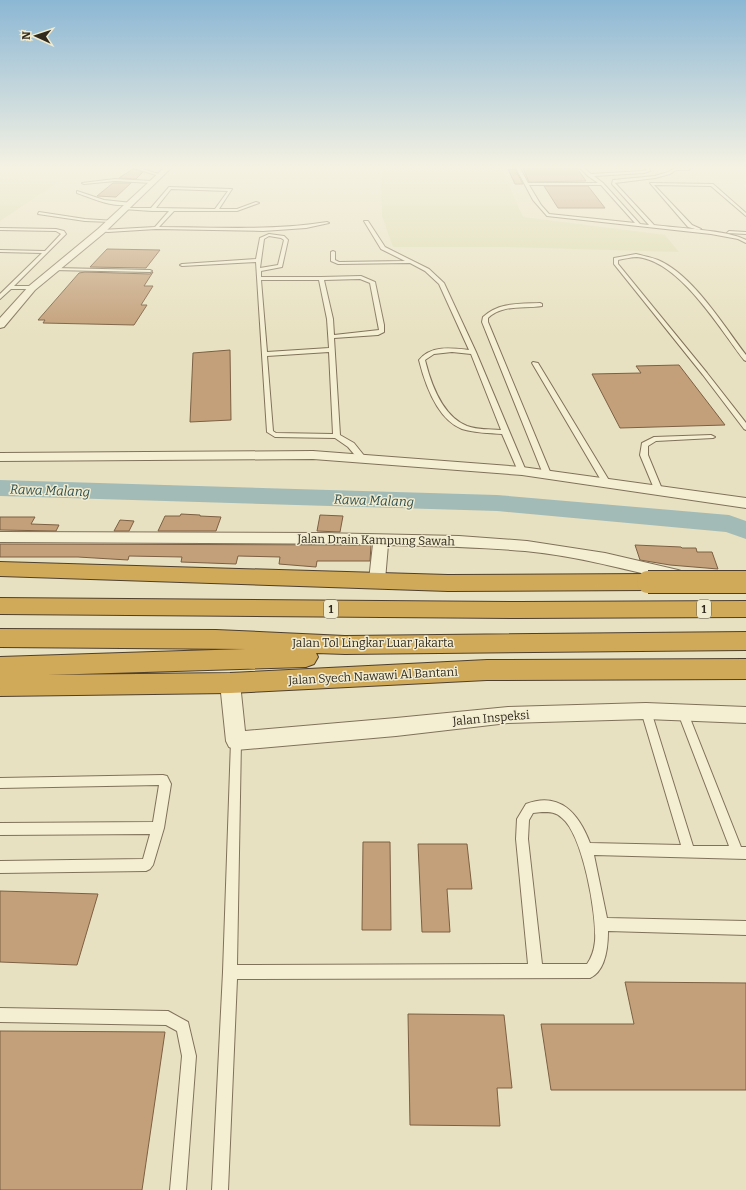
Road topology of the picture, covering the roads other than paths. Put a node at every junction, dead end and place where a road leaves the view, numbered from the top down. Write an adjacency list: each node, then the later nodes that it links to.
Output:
1 (109, 224): 13 (street)
2 (160, 224): 11 (lane)
3 (324, 224): 11 (lane)
4 (367, 224): 20 (lane)
5 (619, 224): 9 (lane)
6 (638, 224): 9 (lane)
7 (650, 224): 10 (lane)
8 (689, 224): 14 (lane)
9 (640, 226): 10 (lane)
10 (653, 227): 15 (lane)
11 (156, 228): 13 (lane)
12 (0, 229): 17 (lane)
13 (101, 231): 22 (street)
14 (746, 232)
15 (746, 242)
16 (0, 251): 17 (lane)
17 (47, 252): 27 (lane)
18 (333, 252): 20 (lane)
19 (258, 260): 21 (lane); 23 (lane); 23 (lane)
20 (412, 262): 34 (lane)
21 (182, 265)
22 (54, 269): 24 (lane); 28 (street)
23 (258, 270): 25 (lane)
24 (150, 271)
25 (259, 278): 26 (lane); 35 (lane)
26 (321, 279): 32 (lane); 32 (lane)
27 (9, 287): 28 (lane); 29 (lane)
28 (32, 288): 31 (street)
29 (0, 297)
30 (540, 305): 45 (lane)
31 (1, 323)
32 (331, 337): 33 (lane)
33 (332, 350): 35 (lane); 40 (lane)
34 (473, 352): 39 (lane); 39 (lane)
35 (264, 354): 40 (lane)
36 (746, 359): 38 (lane)
37 (535, 364): 46 (lane)
38 (746, 428)
39 (505, 432): 44 (lane)
40 (338, 436): 43 (lane)
41 (712, 437): 47 (lane)
42 (0, 457): 43 (street)
43 (362, 458): 44 (street)
44 (522, 471): 45 (street)
45 (547, 474): 46 (street)
46 (606, 482): 47 (street)
47 (658, 489): 48 (street)
48 (746, 503)
49 (0, 537): 50 (street, Jalan Drain Kampung Sawah)
50 (381, 539): 52 (street); 54 (street, Jalan Drain Kampung Sawah)
51 (0, 569): 52 (highway)
52 (377, 580): 53 (highway, bridge)
53 (746, 582)
54 (746, 592)
55 (5, 605): 56 (highway, 1)
56 (746, 608)
57 (0, 638): 59 (highway, Jalan Tol Lingkar Luar Jakarta)
58 (746, 641): 59 (highway, Jalan Tol Lingkar Luar Jakarta)
59 (345, 645): 60 (highway)
60 (0, 667)
61 (746, 669): 62 (highway, Jalan Syech Nawawi Al Bantani)
62 (230, 683): 63 (highway, Jalan Syech Nawawi Al Bantani); 67 (street)
63 (0, 686)
64 (646, 711): 65 (street, Jalan Inspeksi); 67 (street, Jalan Inspeksi); 72 (lane)
65 (683, 712): 66 (street, Jalan Inspeksi); 73 (lane)
66 (746, 715)
67 (236, 741): 78 (lane)
68 (0, 783): 69 (lane)
69 (158, 828): 70 (lane); 74 (lane)
70 (0, 829)
71 (586, 849): 72 (lane); 75 (lane); 77 (lane)
72 (690, 851): 73 (lane)
73 (741, 853)
74 (0, 867)
75 (601, 924): 76 (lane); 77 (lane)
76 (746, 928)
77 (536, 971): 78 (lane)
78 (230, 972): 81 (lane)
79 (0, 1015): 80 (lane)
80 (178, 1190)
81 (220, 1190)

